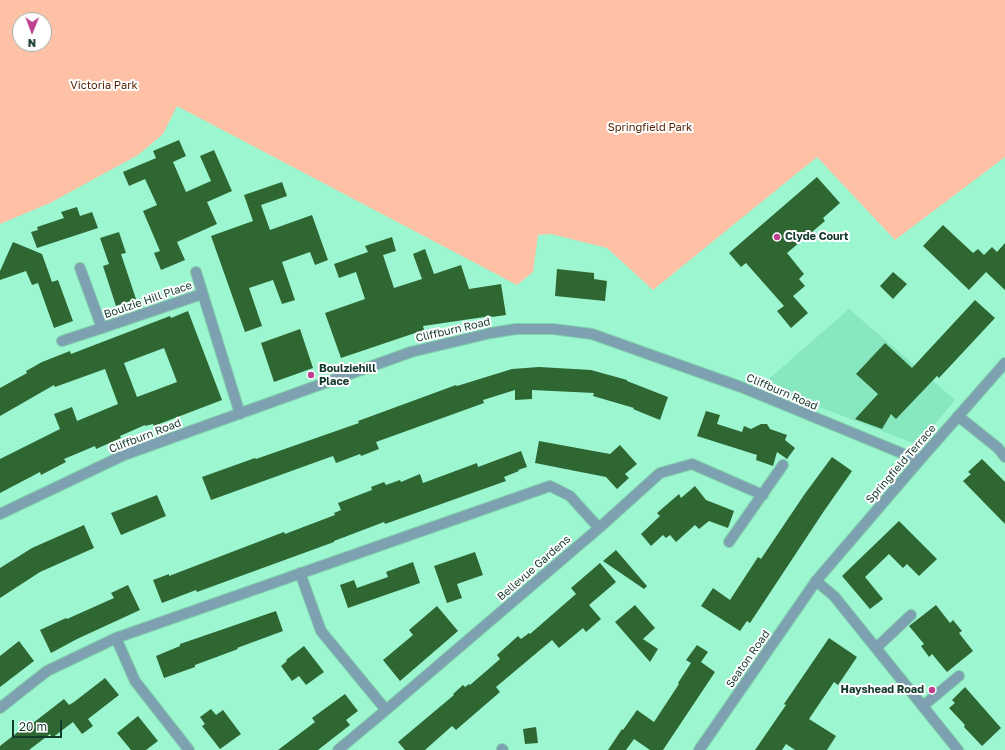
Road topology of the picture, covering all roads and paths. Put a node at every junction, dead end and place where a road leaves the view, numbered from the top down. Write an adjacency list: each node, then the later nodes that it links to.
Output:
1 (80, 268): 4 (street, Boulzie Hill Place)
2 (196, 272): 3 (street)
3 (202, 294): 4 (street, Boulzie Hill Place); 7 (street)
4 (102, 328): 5 (street, Boulzie Hill Place)
5 (62, 341)
6 (1005, 363): 8 (street, Springfield Terrace)
7 (240, 414): 10 (street, Cliffburn Road); 13 (street, Cliffburn Road)
8 (958, 416): 9 (street); 10 (street, Springfield Terrace)
9 (1005, 457)
10 (918, 462): 17 (street, Springfield Terrace)
11 (783, 465): 12 (street)
12 (763, 495): 14 (street, Bellevue Gardens); 15 (street)
13 (0, 514)
14 (599, 528): 16 (street); 24 (street, Bellevue Gardens)
15 (728, 542)
16 (300, 573): 19 (street); 24 (street)
17 (816, 581): 20 (street); 27 (street, Seaton Road)
18 (911, 615): 20 (street)
19 (116, 638): 23 (street); 25 (street)
20 (876, 648): 22 (street)
21 (959, 676): 22 (street)
22 (923, 706): 28 (street)
23 (0, 708)
24 (386, 710): 26 (street, Bellevue Gardens)
25 (189, 750)
26 (338, 750)
27 (699, 750)
28 (958, 750)

